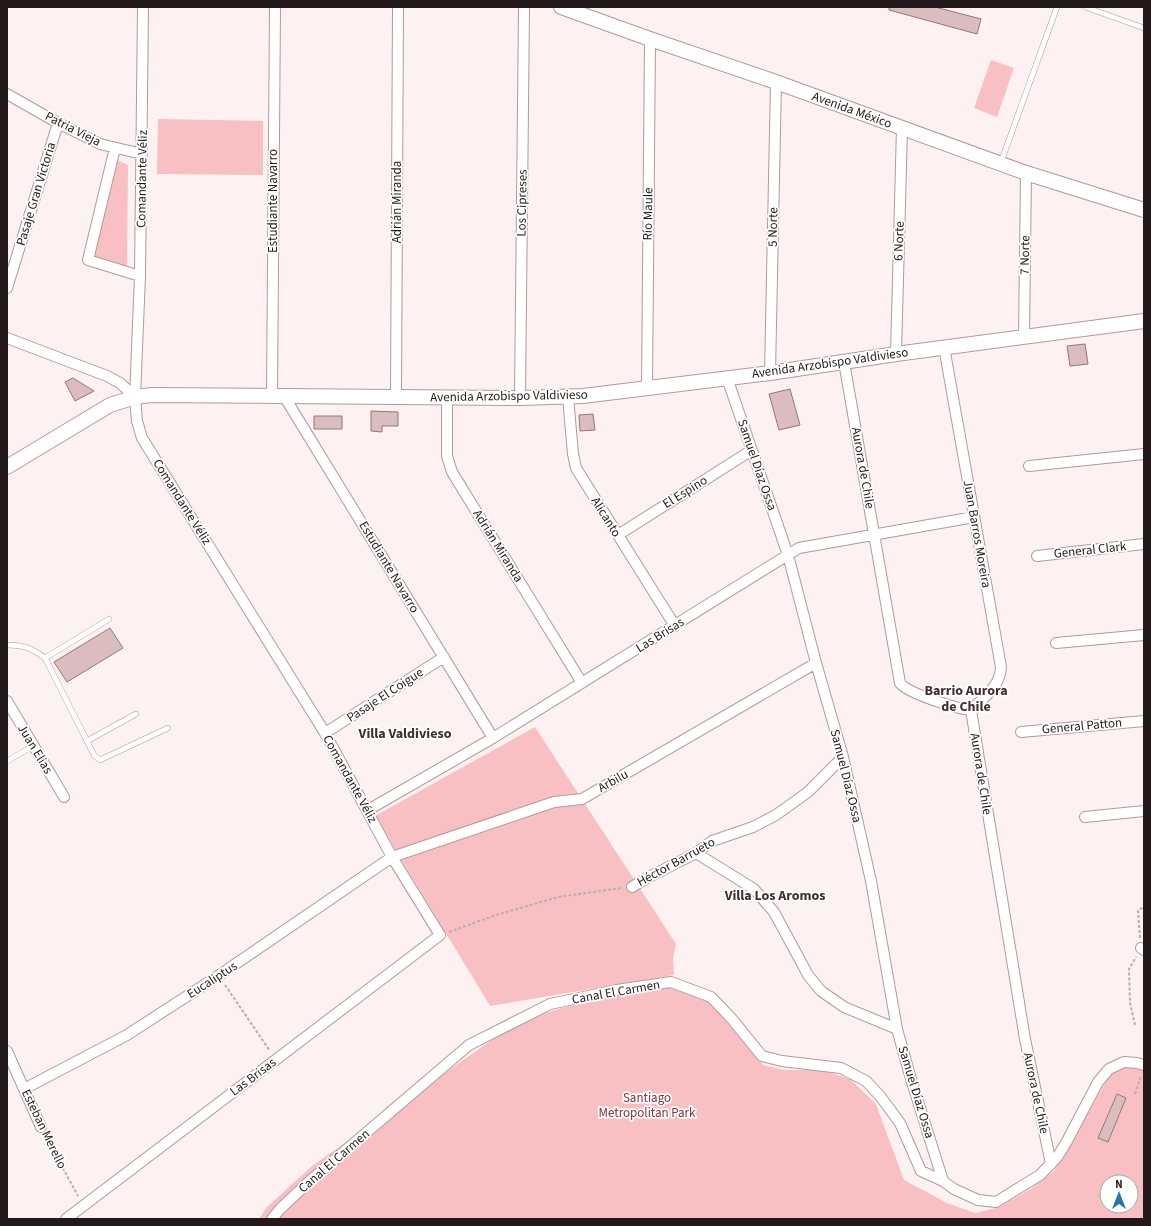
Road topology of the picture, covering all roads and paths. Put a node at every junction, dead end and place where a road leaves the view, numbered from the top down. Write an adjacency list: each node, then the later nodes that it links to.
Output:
1 (275, 7): 30 (street, Estudiante Navarro)
2 (398, 7): 33 (street, Adrián Miranda)
3 (524, 7): 35 (street, Los Cipreses)
4 (561, 7): 9 (street, Avenida México)
5 (1057, 7): 16 (lane)
6 (1085, 7): 8 (lane)
7 (141, 8): 15 (street, Comandante Véliz)
8 (1144, 28)
9 (650, 39): 10 (street, Avenida México); 29 (street, Río Maule)
10 (776, 82): 13 (street, Avenida México); 27 (street, 5 Norte)
11 (7, 94): 12 (street, Patria Vieja)
12 (58, 123): 14 (street, Patria Vieja); 20 (street, Pasaje Gran Victoria)
13 (902, 128): 16 (street, Avenida México); 25 (street, 6 Norte)
14 (116, 148): 15 (street, Patria Vieja); 19 (street)
15 (142, 154): 19 (street, Comandante Véliz)
16 (1000, 164): 17 (street, Avenida México)
17 (1026, 173): 18 (street, Avenida México); 22 (street, 7 Norte)
18 (1144, 210)
19 (140, 276): 31 (street, Comandante Véliz)
20 (7, 288)
21 (1144, 321): 22 (street, Avenida Arzobispo Valdivieso)
22 (1024, 337): 24 (street, Avenida Arzobispo Valdivieso)
23 (7, 338): 31 (street)
24 (944, 348): 25 (street, Avenida Arzobispo Valdivieso); 40 (street, Juan Barros Moreira)
25 (896, 354): 26 (street, Avenida Arzobispo Valdivieso)
26 (844, 362): 27 (street, Avenida Arzobispo Valdivieso); 42 (street, Aurora de Chile)
27 (770, 373): 28 (street, Avenida Arzobispo Valdivieso)
28 (728, 378): 29 (street, Avenida Arzobispo Valdivieso); 36 (street, Samuel Díaz Ossa)
29 (647, 388): 32 (street, Avenida Arzobispo Valdivieso)
30 (278, 396): 31 (street, Avenida Arzobispo Valdivieso); 33 (street, Avenida Arzobispo Valdivieso); 51 (street, Estudiante Navarro)
31 (135, 397): 39 (street, Avenida Arzobispo Valdivieso); 61 (street, Comandante Véliz)
32 (568, 397): 35 (street, Avenida Arzobispo Valdivieso); 41 (street, Alicanto)
33 (396, 398): 34 (street, Avenida Arzobispo Valdivieso)
34 (447, 398): 35 (street, Avenida Arzobispo Valdivieso); 54 (street, Adrián Miranda)
35 (520, 398)
36 (752, 450): 41 (street, El Espino); 44 (street, Samuel Díaz Ossa)
37 (1144, 454): 38 (street)
38 (1029, 466)
39 (7, 467)
40 (974, 517): 42 (street, Las Brisas); 56 (street, Juan Barros Moreira)
41 (618, 535): 47 (street, Alicanto)
42 (874, 535): 44 (street, Las Brisas); 56 (street, Aurora de Chile)
43 (1144, 544): 45 (street, General Clark)
44 (788, 555): 47 (street, Las Brisas); 53 (street, Samuel Díaz Ossa)
45 (1037, 556)
46 (109, 619): 52 (lane)
47 (675, 626): 54 (street, Las Brisas)
48 (1144, 635): 49 (street)
49 (1056, 643)
50 (7, 645): 52 (lane)
51 (444, 657): 61 (street, Pasaje El Coigue); 62 (street, Estudiante Navarro)
52 (45, 658): 63 (lane)
53 (816, 663): 65 (street, Samuel Díaz Ossa); 72 (street, Arbilu)
54 (582, 683): 62 (street, Las Brisas)
55 (7, 701): 64 (street, Juan Elias)
56 (971, 710): 86 (street, Aurora de Chile)
57 (136, 714): 63 (lane)
58 (1144, 721): 60 (street, General Patton)
59 (168, 728): 63 (lane)
60 (1021, 732)
61 (325, 733): 68 (street, Comandante Véliz)
62 (493, 738): 68 (street, Las Brisas)
63 (87, 741)
64 (33, 746): 66 (lane); 67 (street, Juan Elias)
65 (843, 757): 71 (street, Héctor Barrueto); 79 (street, Samuel Díaz Ossa)
66 (7, 761)
67 (64, 797)
68 (368, 810): 72 (street, Comandante Véliz)
69 (1144, 811): 70 (street)
70 (1085, 817)
71 (696, 853): 73 (street, Héctor Barrueto); 79 (street)
72 (392, 857): 75 (street, Comandante Véliz); 77 (street, Eucaliptus)
73 (632, 887): 75 (path, Héctor Barrueto)
74 (1144, 907): 76 (path)
75 (440, 935): 81 (street, Las Brisas)
76 (1142, 949): 78 (path)
77 (218, 976): 81 (path); 83 (street, Eucaliptus)
78 (1135, 1025)
79 (897, 1029): 87 (street, Samuel Díaz Ossa)
80 (7, 1051): 83 (street, Esteban Merello)
81 (276, 1060): 88 (street, Las Brisas)
82 (1143, 1070): 84 (path); 86 (street, Canal El Carmen)
83 (24, 1089): 85 (street, Esteban Merello)
84 (1135, 1094)
85 (41, 1126): 88 (path, Esteban Merello)
86 (1051, 1164): 87 (street, Canal El Carmen)
87 (943, 1181): 90 (street, Canal El Carmen)
88 (83, 1206): 89 (street, Las Brisas)
89 (66, 1219)
90 (272, 1219)

